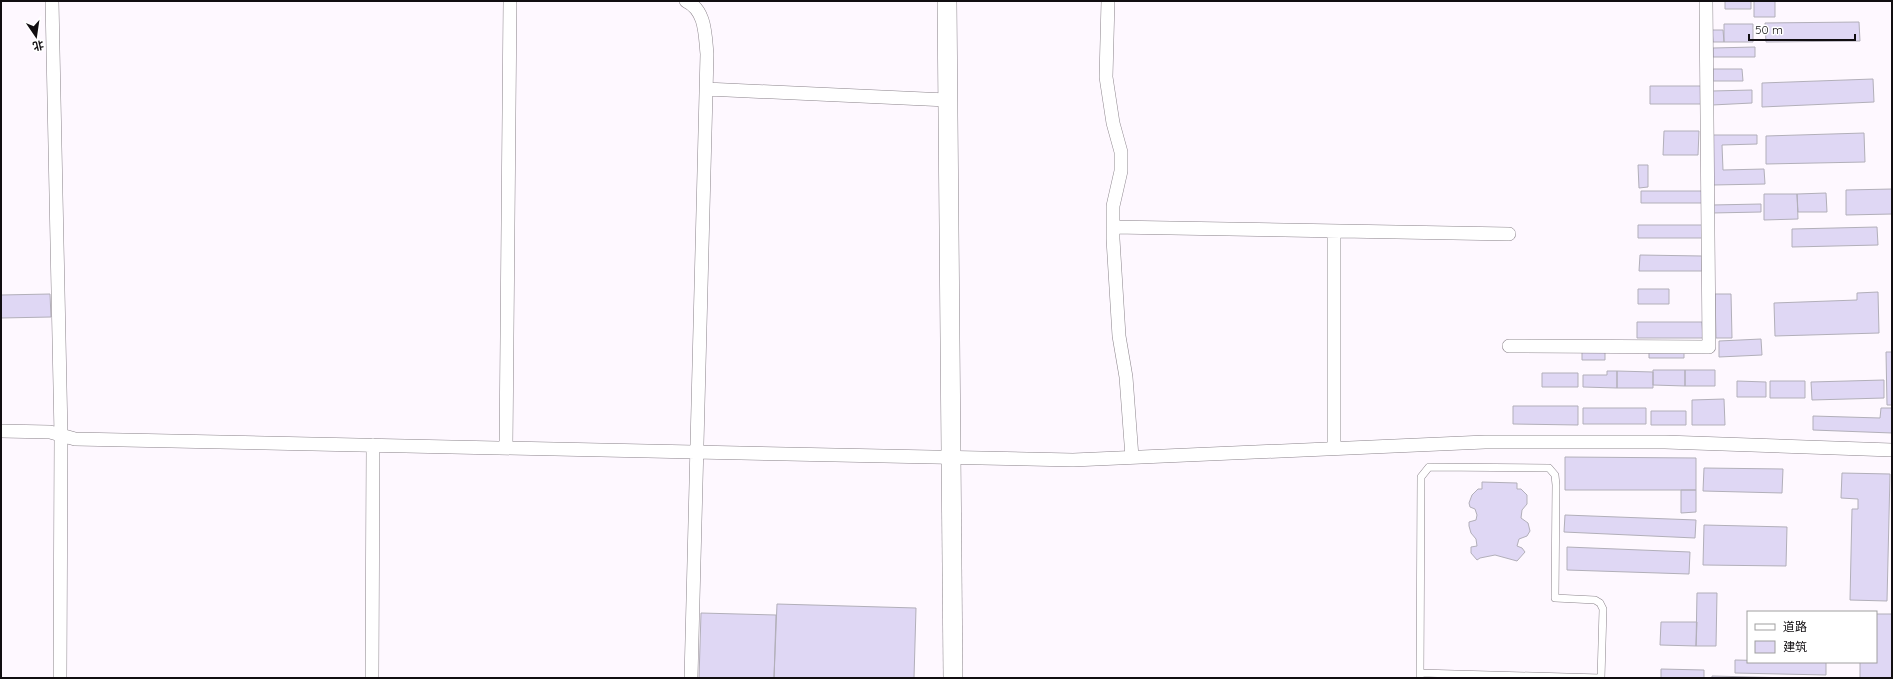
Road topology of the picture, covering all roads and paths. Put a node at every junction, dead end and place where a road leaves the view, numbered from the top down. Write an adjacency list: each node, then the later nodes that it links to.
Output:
1 (52, 1): 14 (street)
2 (510, 1): 16 (street)
3 (686, 1): 7 (street)
4 (947, 1): 8 (street)
5 (1108, 1): 9 (street)
6 (1706, 1): 12 (street)
7 (706, 89): 8 (street); 19 (street)
8 (947, 100): 20 (street)
9 (1113, 227): 10 (street); 21 (street)
10 (1334, 231): 11 (street); 17 (street)
11 (1509, 234)
12 (1509, 346)
13 (1, 431): 14 (street)
14 (61, 435): 15 (street); 23 (street)
15 (373, 445): 16 (street); 24 (street)
16 (506, 448): 19 (street)
17 (1334, 449): 18 (street); 21 (street)
18 (1892, 450)
19 (697, 451): 20 (street); 25 (street)
20 (951, 456): 21 (street); 26 (street)
21 (1132, 457)
22 (1420, 676): 22 (lane)
23 (60, 678)
24 (372, 678)
25 (691, 678)
26 (953, 678)

